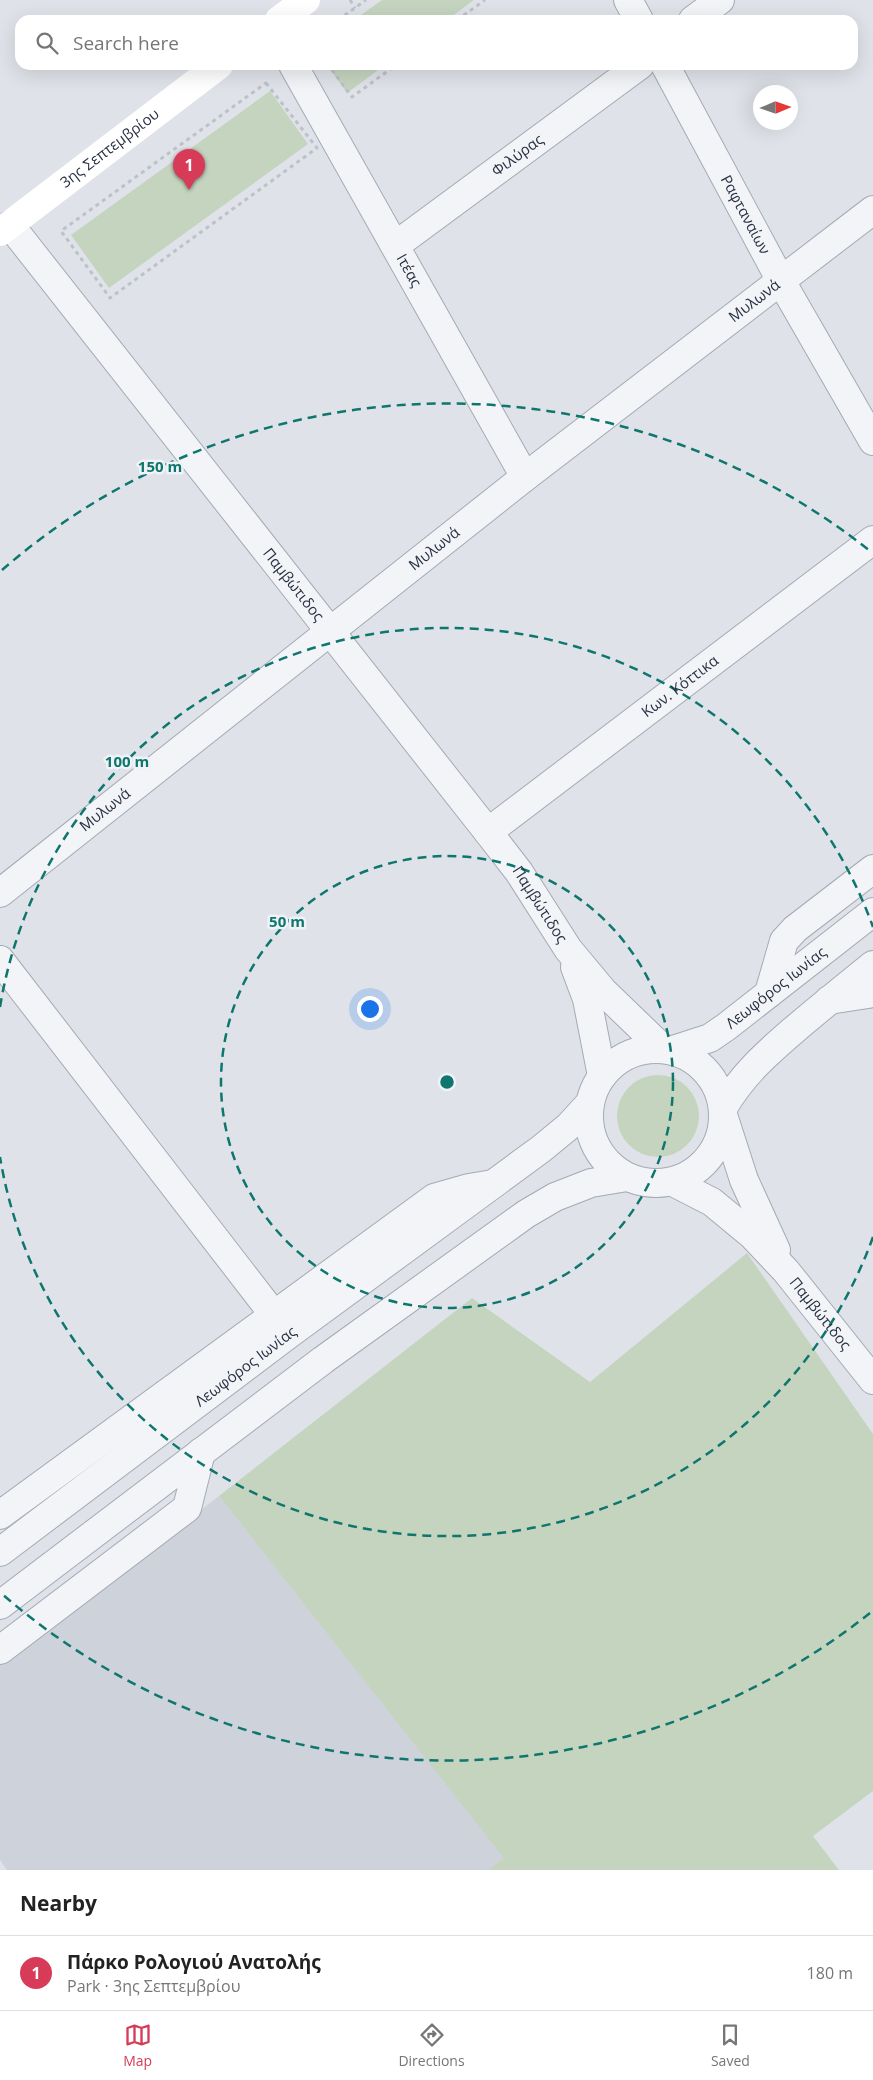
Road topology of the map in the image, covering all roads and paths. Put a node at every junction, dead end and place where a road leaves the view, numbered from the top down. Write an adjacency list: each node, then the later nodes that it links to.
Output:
1 (306, 0): 8 (main road)
2 (350, 0): 7 (path)
3 (366, 0): 7 (path)
4 (485, 0): 10 (path)
5 (628, 0): 11 (street)
6 (720, 0): 12 (street)
7 (355, 8): 9 (path)
8 (286, 15)
9 (345, 15)
10 (464, 15)
11 (636, 15)
12 (700, 15)
13 (212, 70): 21 (main road, 3ης Σεπτεμβρίου)
14 (296, 70): 22 (street, Ιτέας)
15 (332, 70): 16 (path)
16 (389, 70)
17 (633, 70): 22 (street, Φιλύρας)
18 (668, 70): 23 (street, Ραφταναίων)
19 (266, 83): 19 (path)
20 (873, 210): 23 (street, Μυλωνά)
21 (5, 228): 27 (street, Παμβώτιδος)
22 (396, 245): 25 (street, Ιτέας)
23 (780, 281): 24 (street, Ραφταναίων); 25 (street, Μυλωνά)
24 (873, 441)
25 (525, 477): 27 (street, Μυλωνά)
26 (873, 540): 28 (street, Κων. Κόττικα)
27 (331, 630): 28 (street, Παμβώτιδος); 30 (street, Μυλωνά)
28 (488, 832): 32 (street, Παμβώτιδος)
29 (873, 869): 36 (street)
30 (0, 893)
31 (873, 912): 36 (street, Λεωφόρος Ιωνίας)
32 (568, 949): 38 (street, Παμβώτιδος); 39 (street, Παμβώτιδος)
33 (0, 960): 46 (street)
34 (873, 965): 37 (street)
35 (873, 991): 37 (street)
36 (769, 993): 38 (street, Λεωφόρος Ιωνίας)
37 (829, 1000): 41 (street)
38 (668, 1049): 39 (street); 41 (street)
39 (602, 1076): 40 (street)
40 (590, 1102): 42 (street); 44 (street, Λεωφόρος Ιωνίας)
41 (724, 1113): 43 (street); 45 (street, Παμβώτιδος)
42 (627, 1177): 43 (street); 48 (street)
43 (673, 1182): 45 (street, Παμβώτιδος)
44 (493, 1184): 46 (street, Λεωφόρος Ιωνίας); 50 (street, Λεωφόρος Ιωνίας)
45 (786, 1271): 47 (street, Παμβώτιδος)
46 (274, 1315): 49 (street, Λεωφόρος Ιωνίας)
47 (873, 1380)
48 (201, 1452): 51 (street); 52 (street)
49 (0, 1515)
50 (0, 1552)
51 (0, 1605)
52 (0, 1650)

